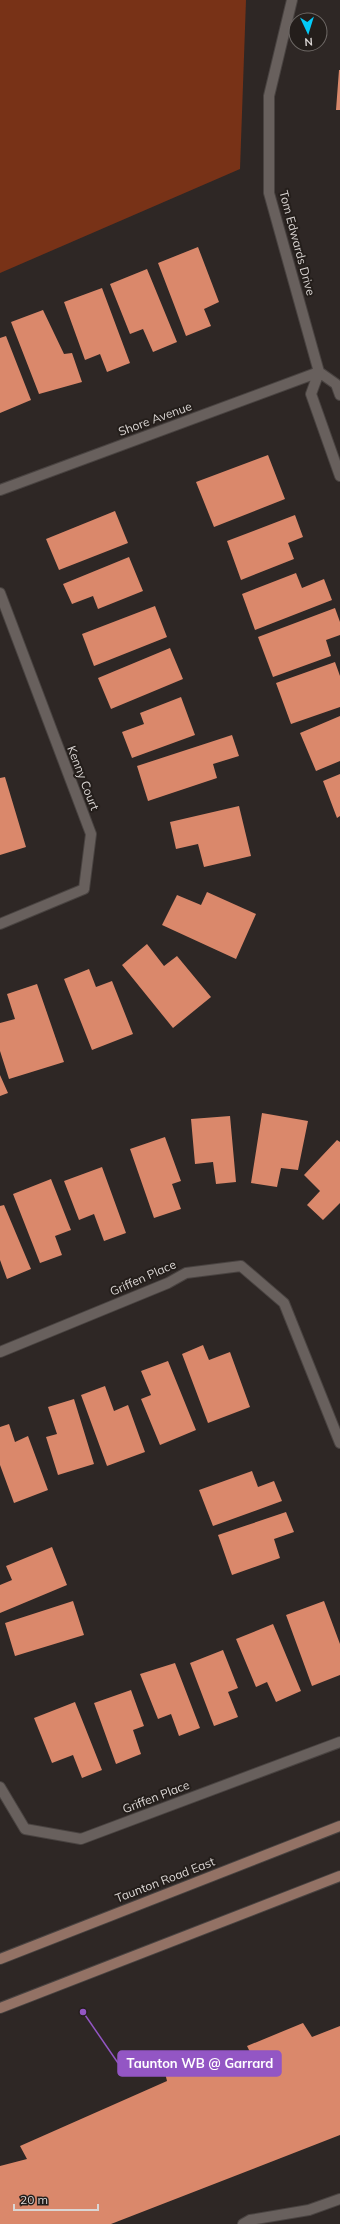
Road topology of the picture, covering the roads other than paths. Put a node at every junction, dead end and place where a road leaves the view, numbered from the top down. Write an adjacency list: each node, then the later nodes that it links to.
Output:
1 (292, 0): 2 (street, Tom Edwards Drive)
2 (319, 372): 3 (street); 4 (street); 5 (street, Shore Avenue)
3 (340, 395)
4 (340, 476)
5 (0, 490)
6 (0, 593): 7 (street, Kenny Court)
7 (0, 924)
8 (0, 1352): 9 (street, Griffen Place)
9 (340, 1444)
10 (340, 1742): 11 (street, Griffen Place)
11 (0, 1787)
12 (340, 1826): 14 (main road, Taunton Road East)
13 (340, 1876): 15 (main road)
14 (0, 1959)
15 (0, 2008)
16 (340, 2199): 17 (street)
17 (243, 2224)

